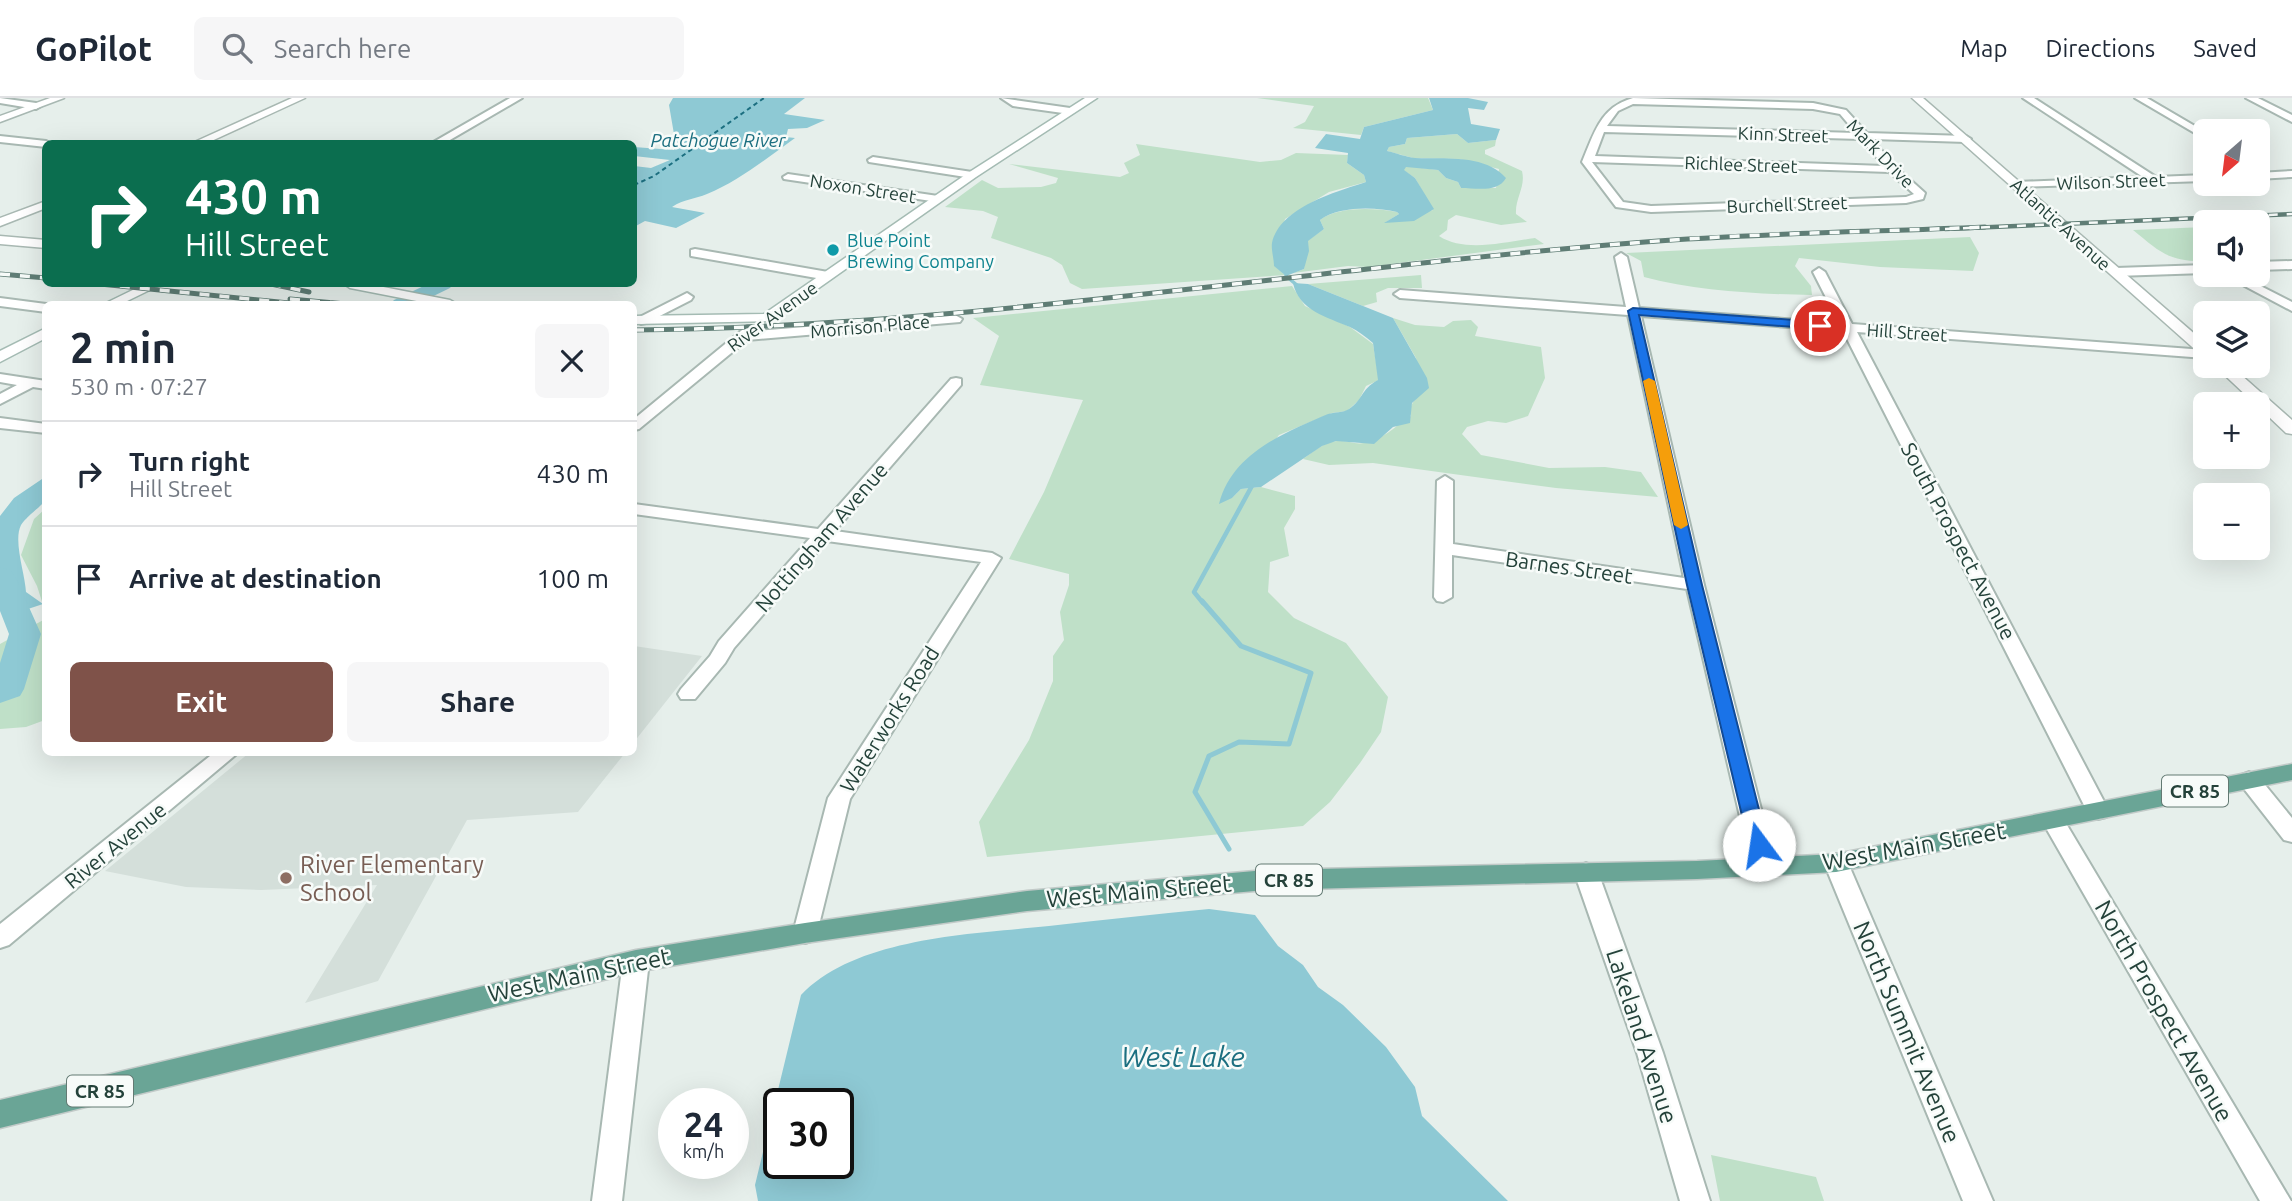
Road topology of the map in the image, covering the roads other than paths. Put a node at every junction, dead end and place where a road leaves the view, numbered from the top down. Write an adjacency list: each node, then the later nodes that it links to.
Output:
1 (58, 98): 11 (street)
2 (300, 98): 20 (street)
3 (517, 98): 21 (street)
4 (1006, 98): 12 (street)
5 (1092, 98): 12 (street, River Avenue)
6 (1917, 98): 19 (street, Atlantic Avenue)
7 (2028, 98): 31 (street)
8 (2140, 98): 16 (street)
9 (2251, 98): 14 (street)
10 (0, 100): 11 (street)
11 (36, 106): 13 (street)
12 (1070, 111): 28 (street, River Avenue)
13 (0, 119)
14 (2292, 119)
15 (1600, 129): 17 (street, Kinn Street); 17 (street, Mark Drive); 23 (street)
16 (2193, 129)
17 (1863, 136): 19 (street, Kinn Street); 25 (street, Mark Drive)
18 (0, 139): 22 (street)
19 (1966, 139): 32 (street, Atlantic Avenue)
20 (204, 140)
21 (442, 140)
22 (42, 144)
23 (1589, 159): 25 (street, Richlee Street); 33 (street, Burchell Street)
24 (873, 160): 28 (street)
25 (1892, 169): 33 (street, Mark Drive)
26 (2292, 174): 27 (street)
27 (2272, 175)
28 (972, 176): 34 (street, River Avenue)
29 (788, 177): 34 (street, Noxon Street)
30 (2193, 178): 31 (street, Wilson Street)
31 (2154, 180): 32 (street, Wilson Street)
32 (2017, 185): 45 (street, Atlantic Avenue)
33 (1920, 193)
34 (938, 199): 46 (street, River Avenue)
35 (42, 206): 36 (street)
36 (0, 222)
37 (0, 240): 38 (street)
38 (42, 244)
39 (695, 253): 46 (street)
40 (1621, 257): 57 (street)
41 (2292, 265): 42 (street)
42 (2270, 266)
43 (2193, 269): 45 (street)
44 (1819, 272): 61 (street, South Prospect Avenue)
45 (2116, 272): 64 (street, Atlantic Avenue)
46 (828, 276): 58 (street, River Avenue)
47 (148, 287): 52 (street)
48 (365, 287): 53 (street)
49 (2253, 287): 56 (street)
50 (1400, 294): 57 (street, Hill Street)
51 (687, 297): 60 (street)
52 (118, 301)
53 (435, 301)
54 (0, 302): 55 (street)
55 (42, 307)
56 (2292, 307)
57 (1633, 311): 61 (street, Hill Street); 82 (street)
58 (767, 318): 60 (street); 63 (street, River Avenue)
59 (955, 319): 63 (street, Morrison Place)
60 (637, 320)
61 (1847, 328): 66 (street, Hill Street); 88 (street, South Prospect Avenue)
62 (42, 334): 67 (street)
63 (742, 336): 75 (street, River Avenue)
64 (2193, 342)
65 (42, 343): 68 (street)
66 (2193, 352)
67 (0, 357)
68 (0, 363)
69 (0, 377): 72 (street)
70 (2235, 378): 77 (street)
71 (956, 382): 80 (street, Nottingham Avenue)
72 (39, 384): 73 (street)
73 (0, 400)
74 (0, 423): 76 (street)
75 (637, 424)
76 (42, 428)
77 (2292, 429)
78 (1445, 481): 81 (street)
79 (637, 509): 80 (street)
80 (824, 535): 84 (street, Nottingham Avenue); 94 (street, Waterworks Road)
81 (1443, 548): 82 (street, Barnes Street); 83 (street)
82 (1695, 585): 92 (street)
83 (1443, 597)
84 (688, 694)
85 (224, 756): 95 (street, River Avenue)
86 (2292, 772): 87 (main road, West Main Street / CR 85)
87 (2249, 780): 88 (main road, West Main Street / CR 85); 90 (street)
88 (2098, 811): 89 (main road, West Main Street / CR 85)
89 (2053, 821): 91 (main road, West Main Street / CR 85); 101 (street, North Prospect Avenue)
90 (2292, 834)
91 (1836, 863): 92 (main road, West Main Street / CR 85); 100 (street, North Summit Avenue)
92 (1764, 868): 93 (main road, West Main Street / CR 85)
93 (1586, 872): 94 (main road, West Main Street / CR 85); 99 (street, Lakeland Avenue)
94 (805, 933): 96 (main road, West Main Street / CR 85)
95 (0, 938)
96 (636, 961): 97 (main road, West Main Street / CR 85); 98 (street)
97 (0, 1114)
98 (607, 1201)
99 (1695, 1201)
100 (1978, 1201)
101 (2276, 1201)

